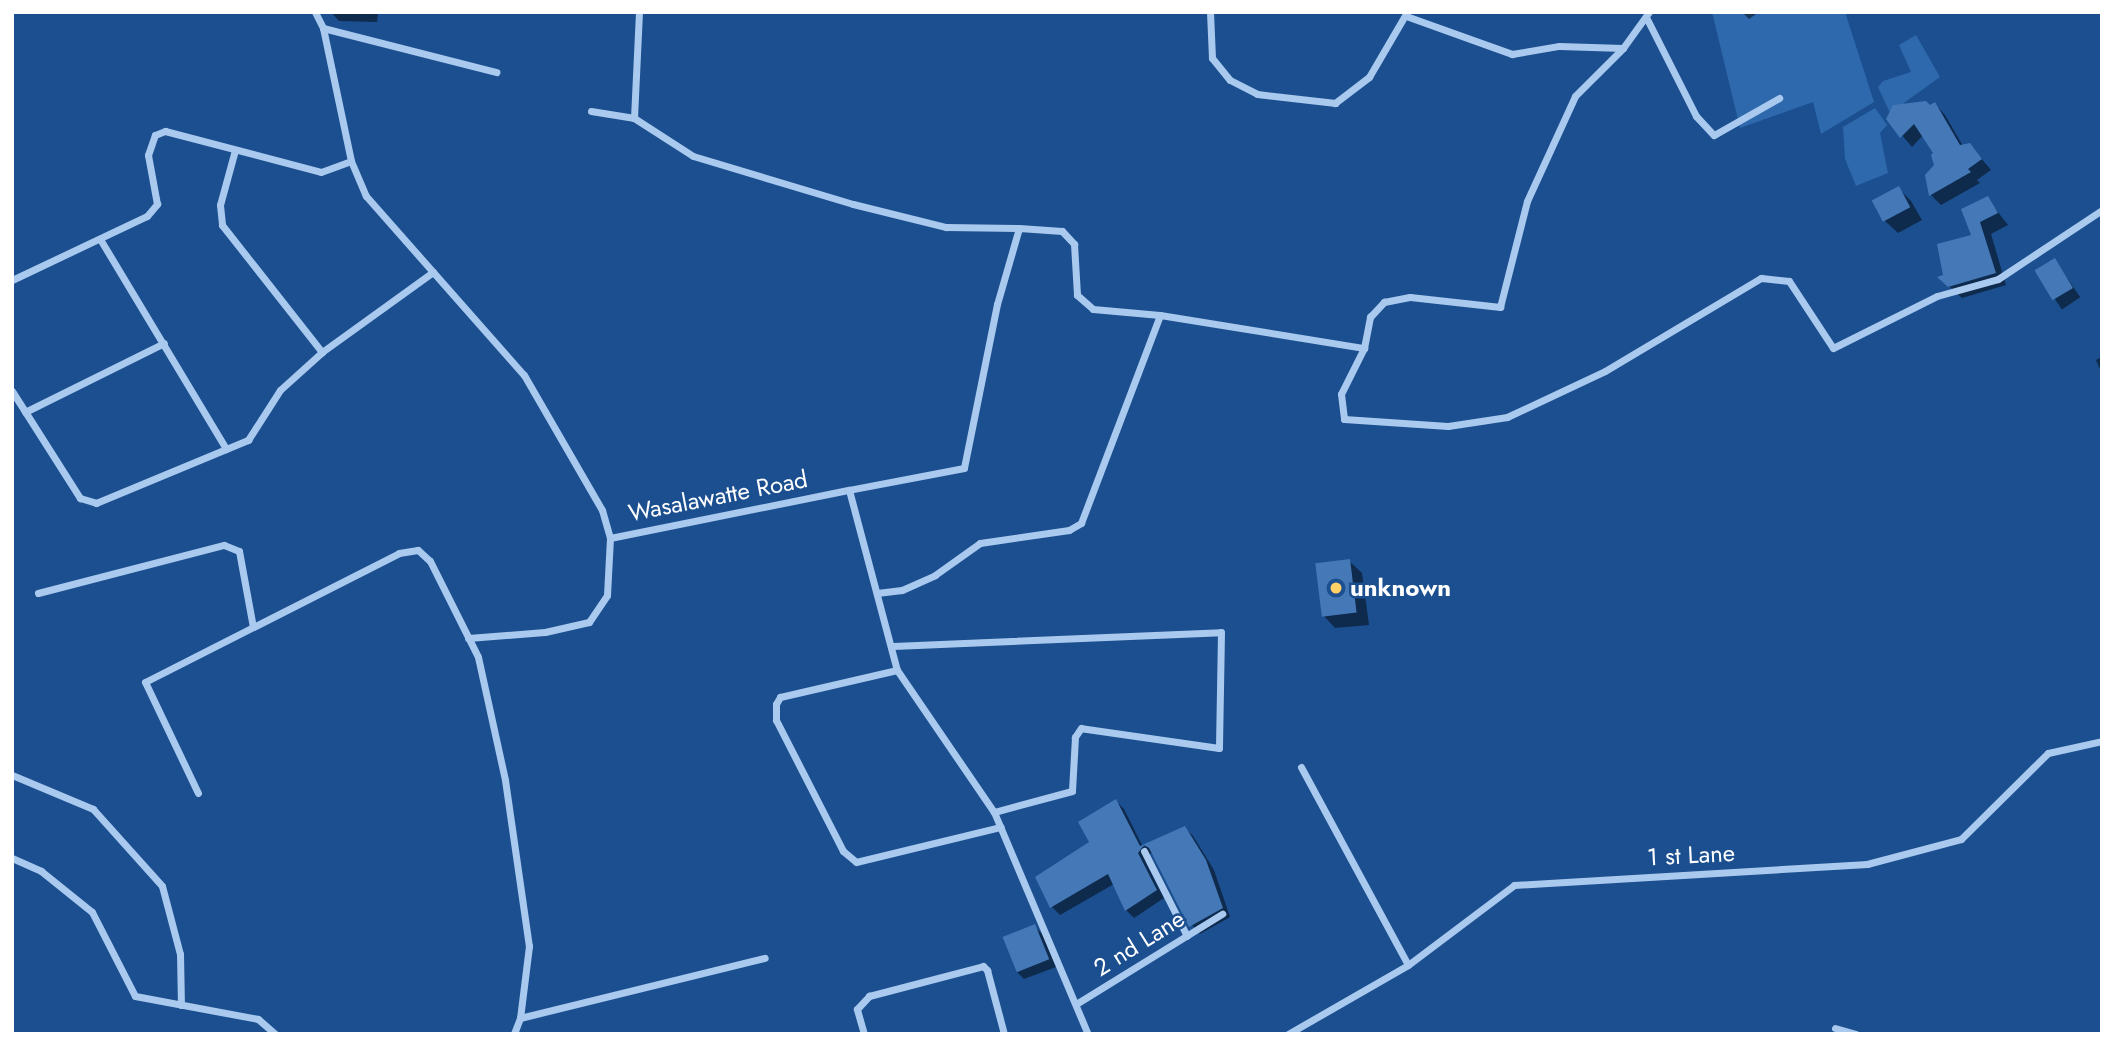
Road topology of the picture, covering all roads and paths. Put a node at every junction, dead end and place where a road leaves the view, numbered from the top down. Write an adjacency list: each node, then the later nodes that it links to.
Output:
1 (315, 12): 6 (street, Wasalawatte Road)
2 (639, 12): 11 (street)
3 (1210, 12): 4 (street)
4 (1406, 14): 7 (street)
5 (1648, 15): 7 (street); 9 (street)
6 (323, 28): 8 (street); 13 (street, Wasalawatte Road)
7 (1623, 48): 21 (street)
8 (496, 72)
9 (1779, 98)
10 (591, 111): 11 (street)
11 (634, 118): 15 (street)
12 (235, 150): 13 (street); 16 (street); 22 (street)
13 (351, 161): 17 (street, Wasalawatte Road)
14 (2102, 210): 21 (street)
15 (1019, 228): 19 (street); 26 (street, Wasalawatte Road)
16 (100, 239): 18 (street); 20 (street)
17 (433, 272): 22 (street); 27 (street, Wasalawatte Road)
18 (12, 280)
19 (1160, 316): 21 (street); 29 (street)
20 (164, 343): 24 (street); 25 (street)
21 (1364, 348)
22 (321, 352): 25 (street)
23 (12, 391): 24 (street)
24 (25, 412): 25 (street)
25 (226, 449)
26 (849, 489): 27 (street, Wasalawatte Road); 29 (street)
27 (610, 538): 31 (street)
28 (38, 593): 30 (street)
29 (877, 593): 32 (street)
30 (253, 627): 31 (street); 37 (street)
31 (468, 638): 48 (street)
32 (892, 646): 33 (street); 38 (street)
33 (897, 670): 38 (street); 39 (street)
34 (2102, 741): 45 (street, 1 st Lane)
35 (1301, 767): 45 (street)
36 (12, 775): 47 (street)
37 (198, 793)
38 (993, 812): 39 (street)
39 (1000, 827): 46 (street)
40 (1144, 851): 43 (street)
41 (12, 858): 47 (street)
42 (1222, 914): 43 (street, 2 nd Lane)
43 (1187, 936): 46 (street, 2 nd Lane)
44 (765, 958): 48 (street)
45 (1408, 965): 55 (street, 1 st Lane)
46 (1076, 1004): 54 (street)
47 (181, 1005): 50 (street)
48 (520, 1018): 51 (street)
49 (1835, 1028): 56 (street)
50 (275, 1034)
51 (514, 1034)
52 (864, 1034): 53 (street)
53 (1004, 1034)
54 (1088, 1034)
55 (1288, 1034)
56 (1856, 1034)

